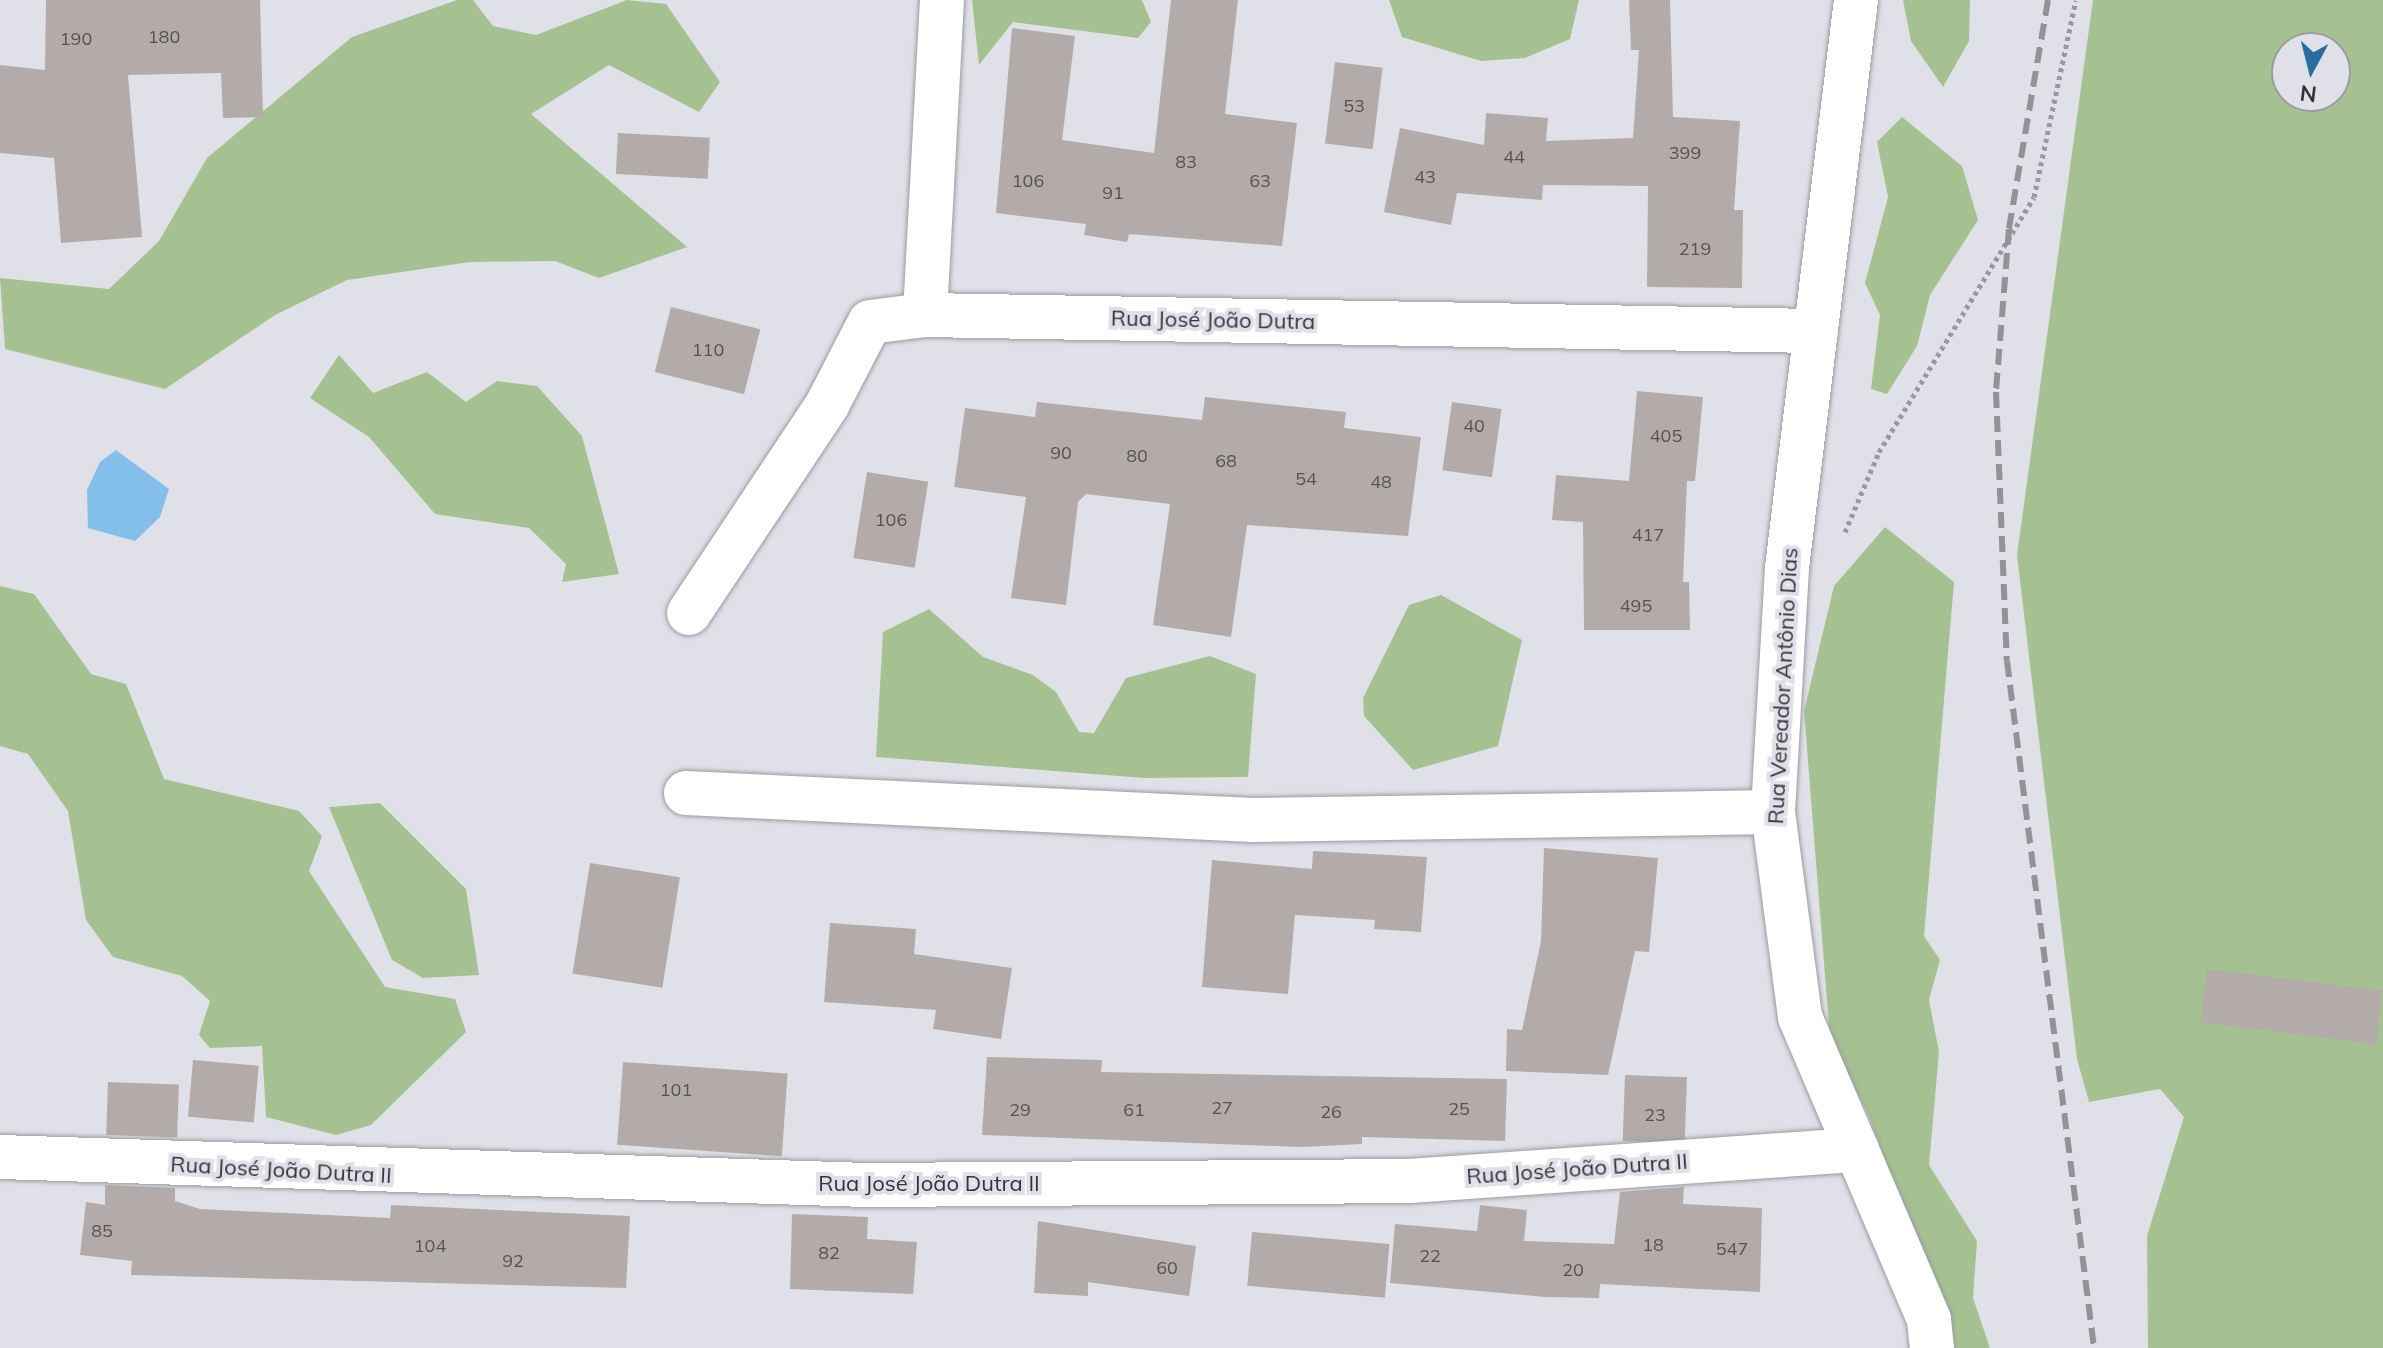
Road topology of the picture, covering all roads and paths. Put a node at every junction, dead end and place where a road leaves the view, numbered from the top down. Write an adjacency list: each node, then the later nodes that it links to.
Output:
1 (942, 0): 4 (street)
2 (1856, 0): 5 (street, Rua Vereador Antônio Dias)
3 (2076, 0): 6 (path)
4 (925, 315): 5 (street, Rua José João Dutra); 7 (street, Rua José João Dutra)
5 (1816, 331): 6 (street, Rua Vereador Antônio Dias)
6 (1787, 568): 9 (street, Rua Vereador Antônio Dias)
7 (689, 613)
8 (686, 793): 9 (street)
9 (1773, 812): 10 (street, Rua Vereador Antônio Dias)
10 (1857, 1150): 11 (street, Rua José João Dutra II); 12 (street, Rua Vereador Antônio Dias)
11 (0, 1157)
12 (1932, 1348)

